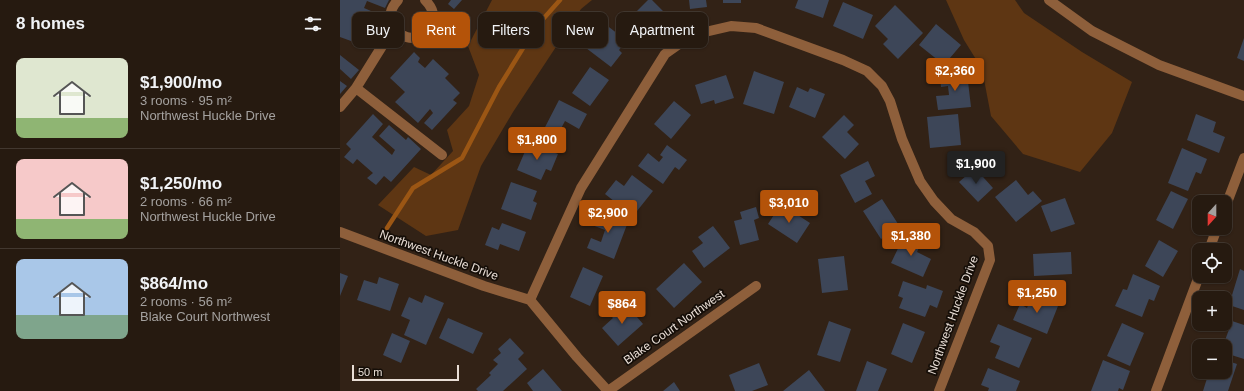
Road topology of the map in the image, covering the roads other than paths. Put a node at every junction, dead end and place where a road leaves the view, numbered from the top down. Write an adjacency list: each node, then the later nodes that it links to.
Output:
1 (398, 0): 4 (street)
2 (425, 0): 5 (street)
3 (1049, 0): 8 (street)
4 (392, 12)
5 (404, 37)
6 (381, 48): 7 (street)
7 (356, 88): 9 (street); 10 (street)
8 (1244, 96)
9 (340, 107)
10 (442, 155)
11 (1244, 158): 12 (street)
12 (1230, 195)
13 (340, 232): 16 (street, Northwest Huckle Drive)
14 (1196, 283): 19 (street)
15 (756, 286): 17 (street, Blake Court Northwest)
16 (530, 300): 17 (street); 18 (street, Northwest Huckle Drive)
17 (608, 391)
18 (939, 391)
19 (1156, 391)

